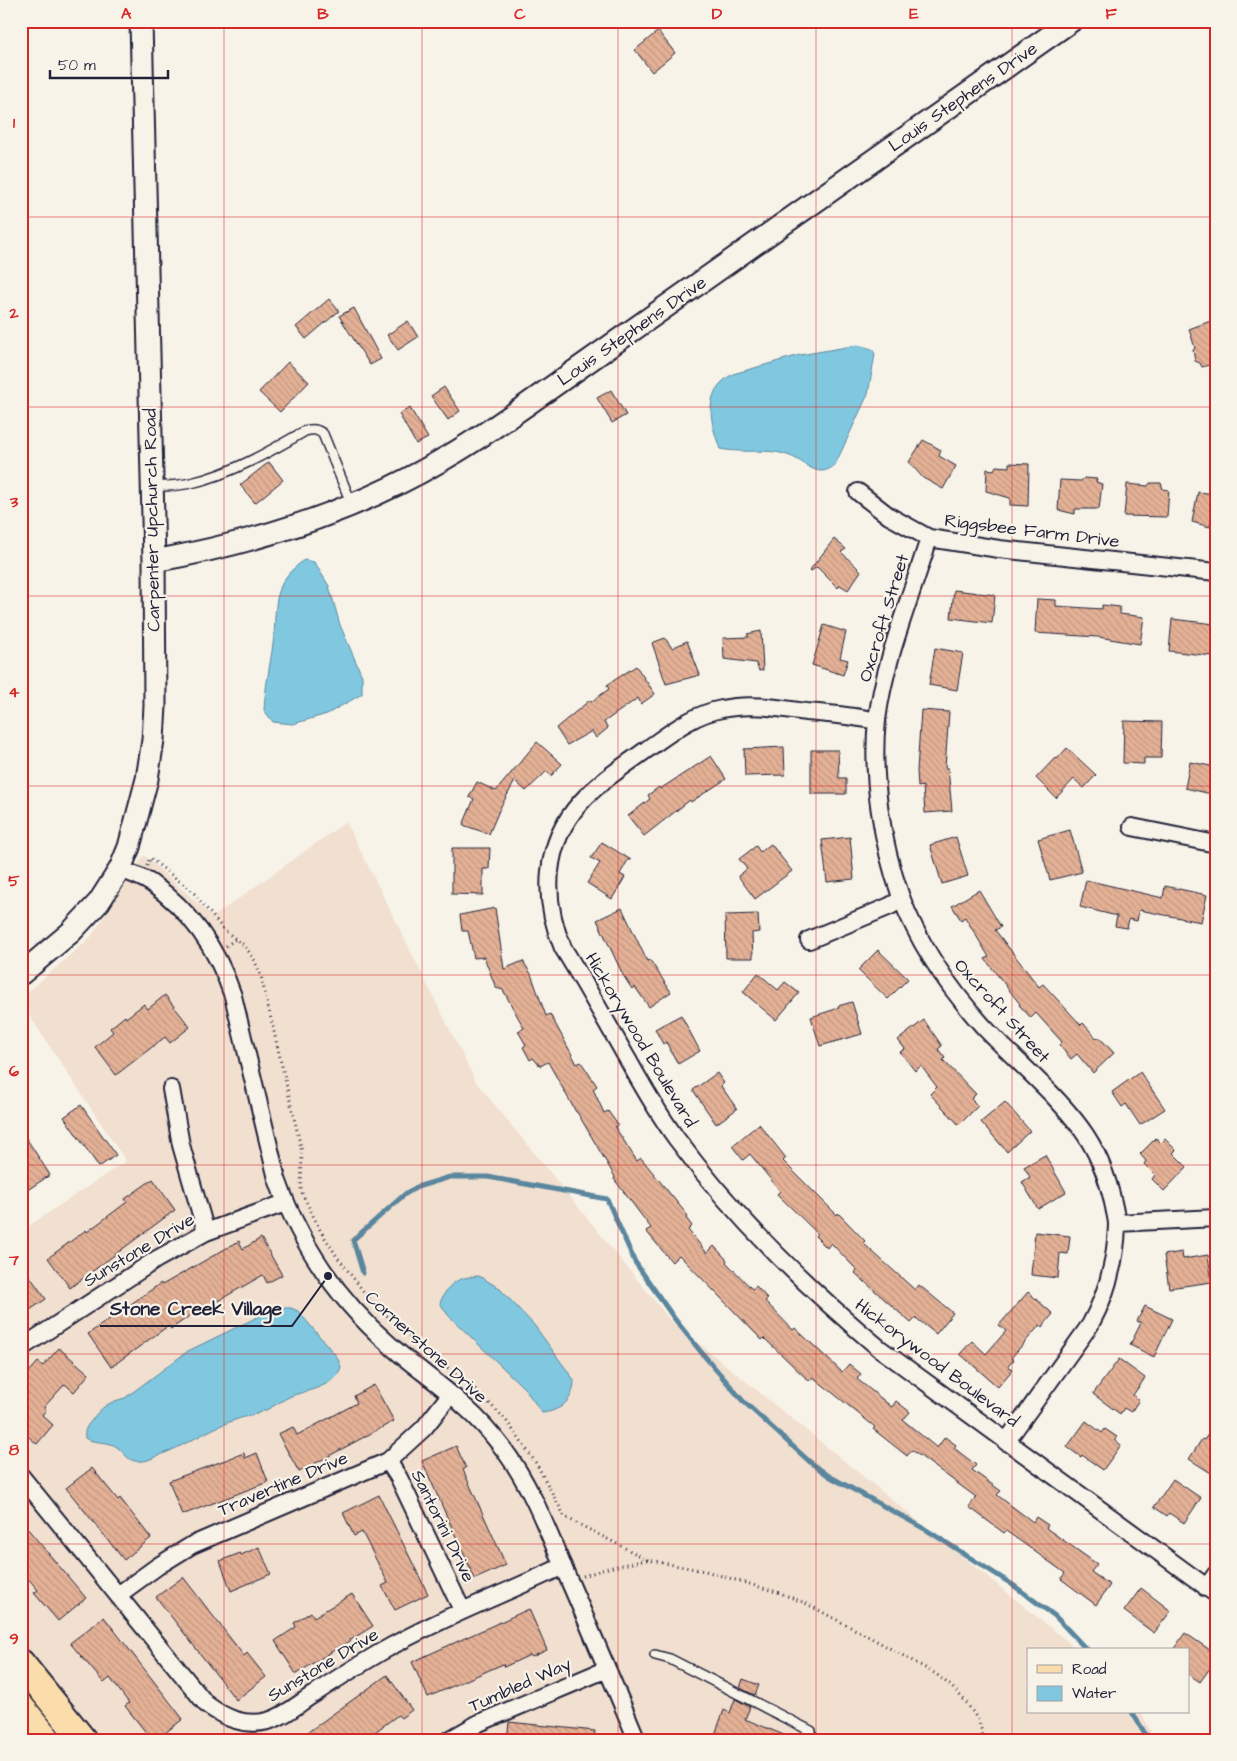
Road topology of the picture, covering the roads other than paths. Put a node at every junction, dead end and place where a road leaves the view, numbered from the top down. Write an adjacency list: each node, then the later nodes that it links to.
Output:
1 (141, 21): 3 (street, Carpenter Upchurch Road)
2 (1071, 21): 5 (street, Louis Stephens Drive)
3 (152, 487): 5 (lane); 7 (street, Carpenter Upchurch Road)
4 (858, 492): 6 (street, Riggsbee Farm Drive)
5 (352, 504): 7 (street, Louis Stephens Drive)
6 (929, 538): 8 (street, Riggsbee Farm Drive); 9 (street, Oxcroft Street)
7 (154, 561): 12 (street, Carpenter Upchurch Road)
8 (1216, 572)
9 (877, 721): 13 (street, Oxcroft Street); 23 (street, Hickorywood Boulevard)
10 (1132, 827): 11 (street)
11 (1216, 844)
12 (120, 869): 15 (street, Carpenter Upchurch Road); 17 (street, Cornerstone Drive)
13 (902, 899): 14 (street); 19 (street, Oxcroft Street)
14 (809, 940)
15 (21, 974)
16 (171, 1089): 20 (street)
17 (285, 1202): 20 (street, Sunstone Drive); 22 (street, Cornerstone Drive)
18 (1216, 1218): 19 (street)
19 (1117, 1223): 23 (street, Oxcroft Street)
20 (206, 1232): 21 (street, Sunstone Drive)
21 (21, 1348)
22 (450, 1395): 24 (street, Travertine Drive); 26 (street, Cornerstone Drive)
23 (1006, 1442): 28 (street, Hickorywood Boulevard)
24 (388, 1461): 29 (street, Travertine Drive); 30 (street, Santorini Drive)
25 (23, 1482): 29 (street, Sunstone Drive)
26 (563, 1566): 30 (street, Sunstone Drive); 33 (street, Cornerstone Drive)
27 (1216, 1574): 28 (street)
28 (1211, 1591)
29 (118, 1595): 30 (street, Sunstone Drive)
30 (462, 1610)
31 (655, 1655): 39 (lane)
32 (21, 1663): 36 (main road)
33 (607, 1669): 37 (street, Tumbled Way); 38 (street, Cornerstone Drive)
34 (21, 1707): 35 (main road)
35 (48, 1740)
36 (83, 1740)
37 (449, 1740)
38 (637, 1740)
39 (811, 1740)

